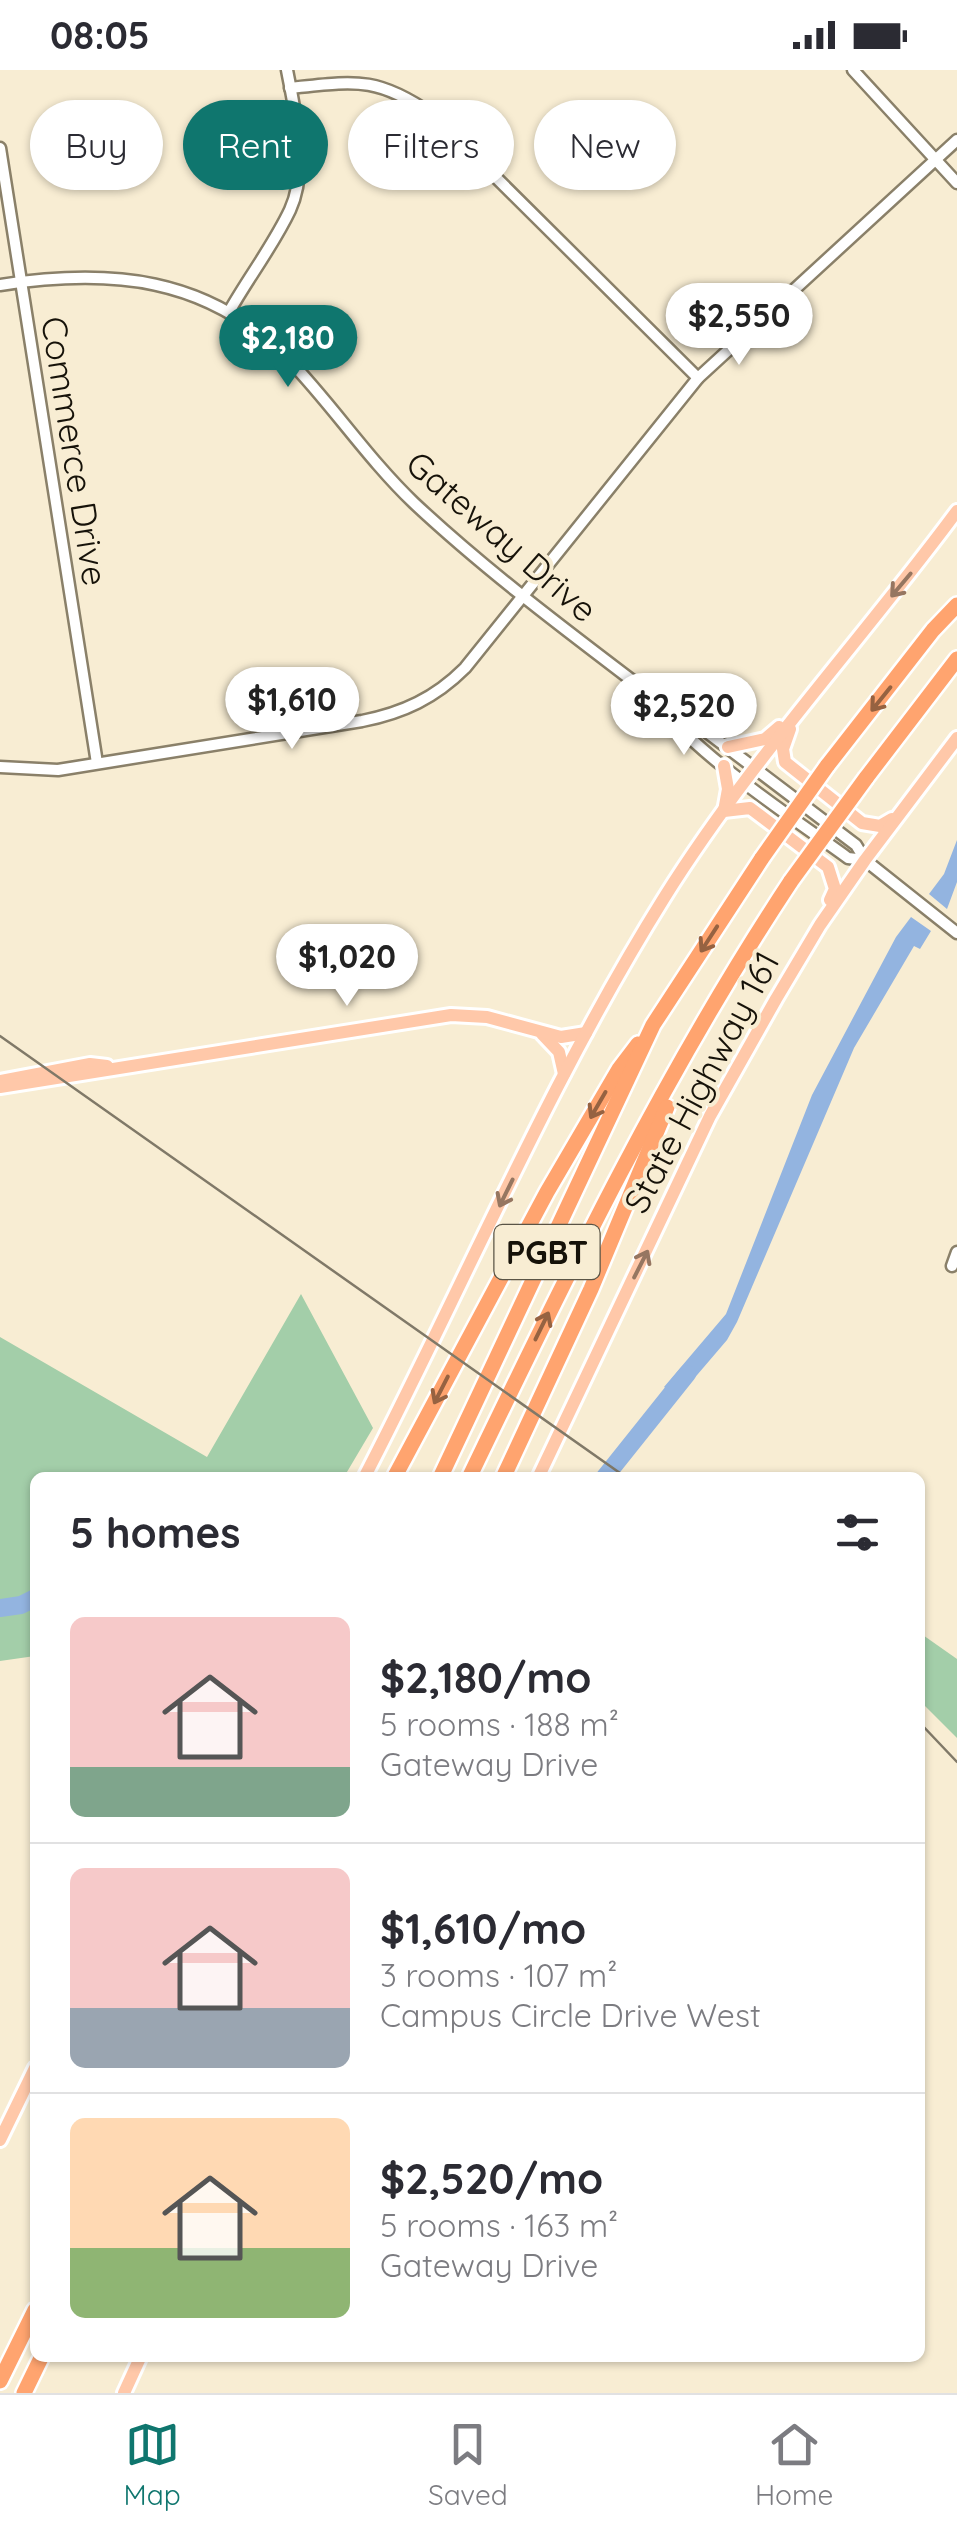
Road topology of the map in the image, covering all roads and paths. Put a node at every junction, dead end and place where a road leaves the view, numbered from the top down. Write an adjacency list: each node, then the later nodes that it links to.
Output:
1 (287, 70): 3 (street)
2 (853, 70): 6 (street)
3 (290, 88): 10 (street); 11 (street)
4 (957, 140): 6 (street)
5 (0, 148): 8 (street, Commerce Drive)
6 (936, 160): 7 (street); 11 (street)
7 (957, 183)
8 (21, 282): 9 (street, Gateway Drive); 10 (street, Gateway Drive); 22 (street, Commerce Drive)
9 (0, 285)
10 (230, 312): 14 (street, Gateway Drive)
11 (698, 378): 14 (street)
12 (957, 511): 19 (main road, one-way to 19)
13 (957, 595): 16 (highway)
14 (522, 596): 18 (street, Gateway Drive); 22 (street)
15 (957, 605): 16 (highway, PGBT)
16 (933, 630): 32 (highway, PGBT, one-way to 32, bridge)
17 (957, 659): 35 (highway, PGBT, bridge)
18 (663, 704): 21 (street, Gateway Drive); 23 (street, Gateway Drive)
19 (796, 712): 21 (main road); 25 (main road); 28 (main road)
20 (957, 738): 28 (main road, State Highway 161)
21 (728, 747): 25 (street, Gateway Drive)
22 (97, 763): 24 (street)
23 (724, 766): 26 (street, Gateway Drive); 27 (main road)
24 (0, 767)
25 (756, 767): 26 (main road); 29 (street, Gateway Drive)
26 (744, 782): 27 (main road); 29 (street, Gateway Drive)
27 (724, 811): 30 (main road); 33 (main road)
28 (898, 816): 29 (main road, State Highway 161)
29 (865, 860): 30 (main road, State Highway 161); 31 (street, Gateway Drive)
30 (820, 925): 45 (main road, State Highway 161, one-way to 30)
31 (957, 933)
32 (653, 1025): 41 (highway, one-way to 41); 42 (highway, PGBT)
33 (586, 1033): 34 (main road); 36 (main road)
34 (542, 1034): 36 (main road); 37 (main road)
35 (697, 1034): 43 (highway, PGBT, one-way to 35); 44 (highway)
36 (564, 1074): 40 (main road, one-way to 40)
37 (0, 1084)
38 (957, 1252): 39 (street)
39 (952, 1266)
40 (367, 1472)
41 (397, 1472)
42 (443, 1472)
43 (472, 1472)
44 (506, 1472)
45 (541, 1472)
46 (30, 2078): 47 (main road)
47 (0, 2140)
48 (30, 2320): 51 (highway)
49 (40, 2362): 52 (highway)
50 (138, 2362): 53 (main road)
51 (0, 2380)
52 (24, 2393)
53 (124, 2393)

